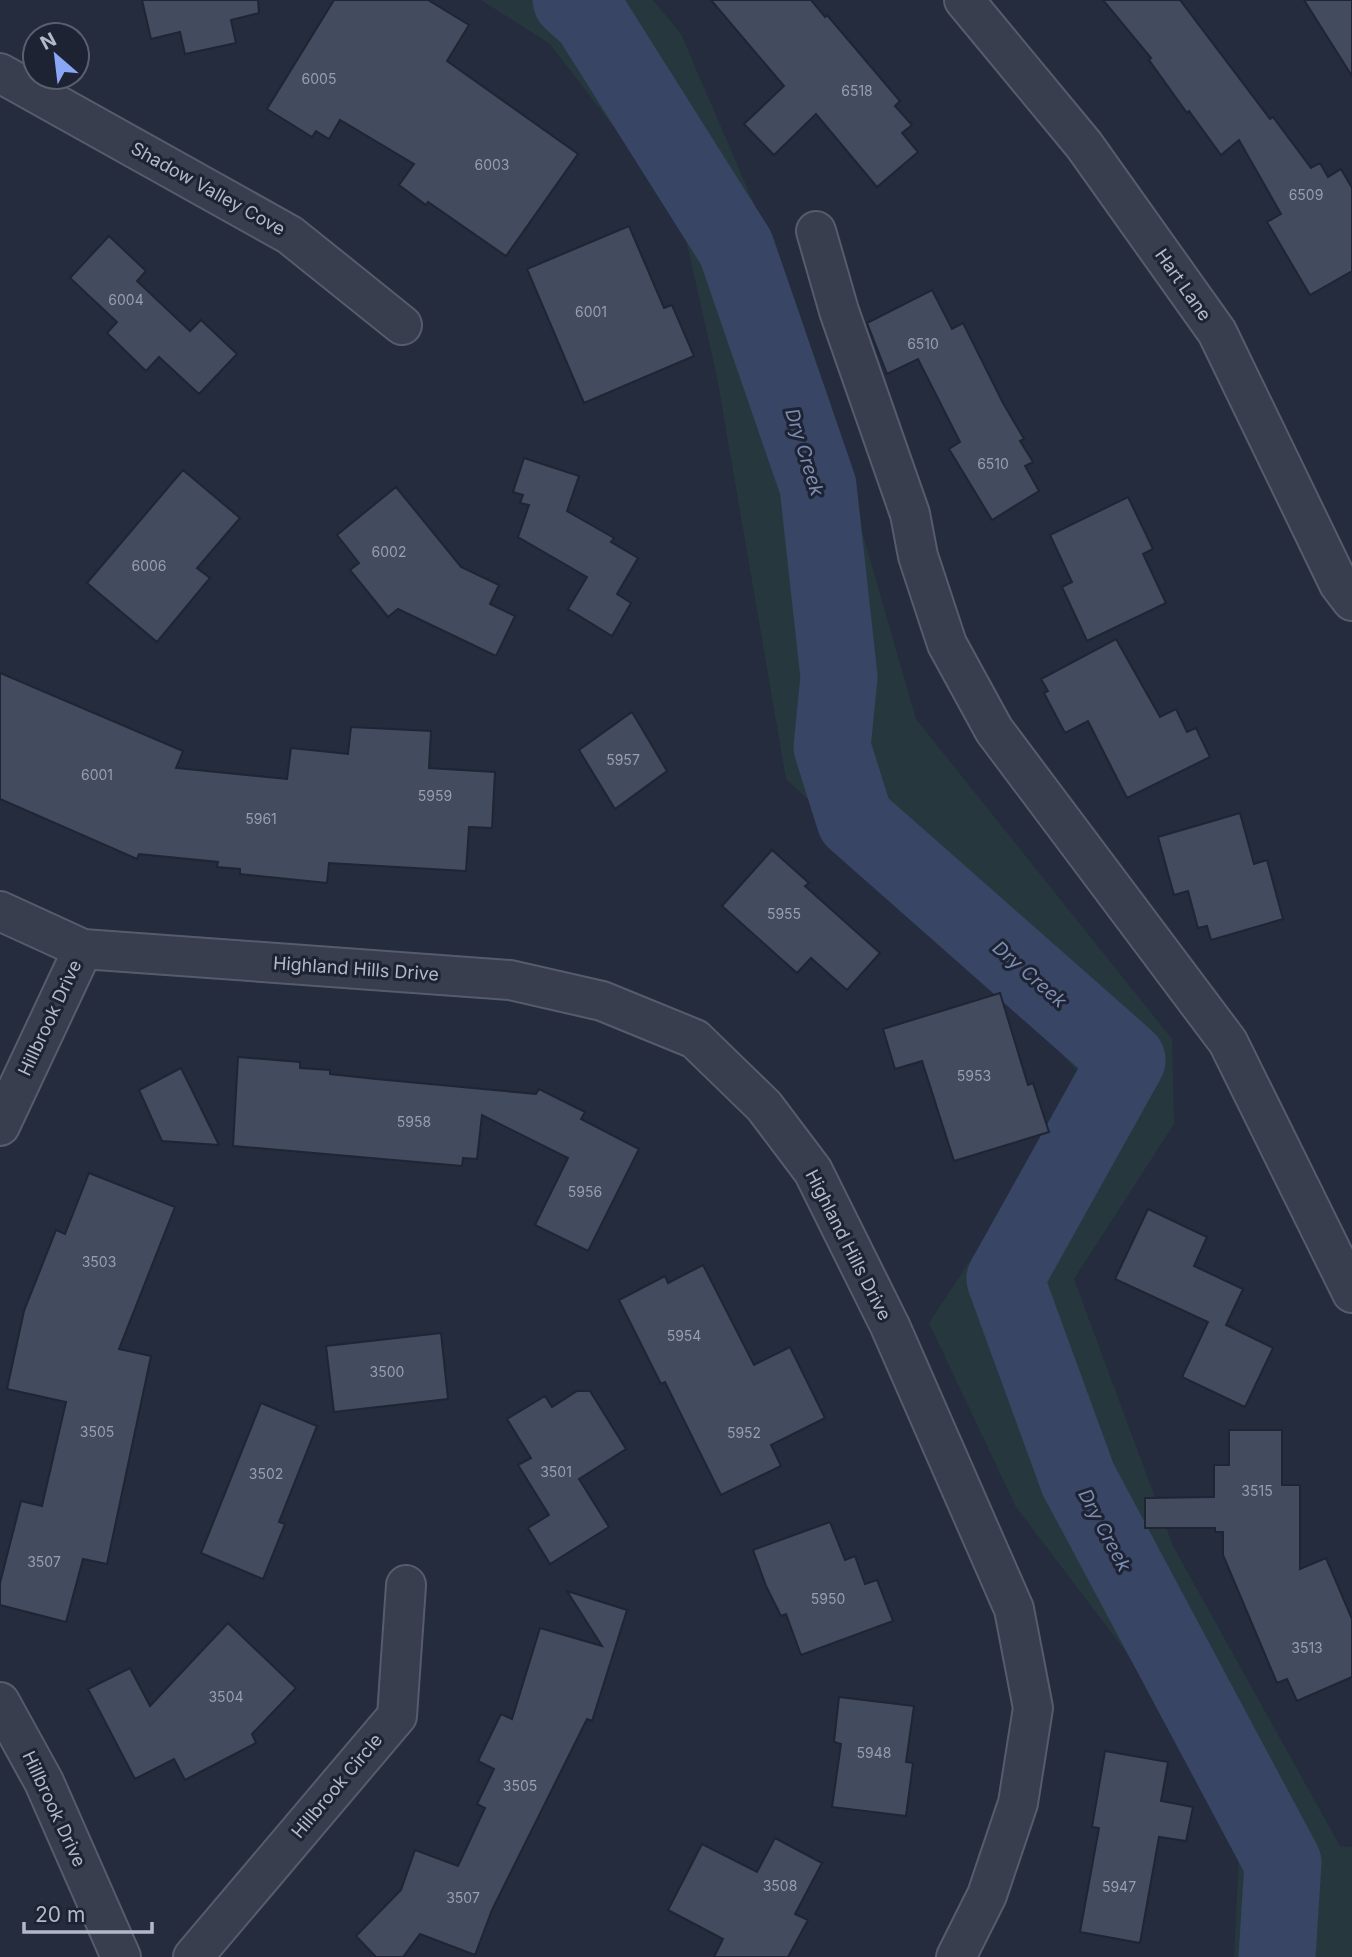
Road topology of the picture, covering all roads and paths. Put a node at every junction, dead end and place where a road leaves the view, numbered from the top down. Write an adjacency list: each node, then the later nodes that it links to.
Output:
1 (964, 0): 5 (street, Hart Lane)
2 (0, 73): 4 (street, Shadow Valley Cove)
3 (816, 231): 9 (street)
4 (402, 325)
5 (1352, 601)
6 (0, 911): 7 (street, Highland Hills Drive)
7 (83, 949): 8 (street, Hillbrook Drive); 14 (street, Highland Hills Drive)
8 (0, 1126)
9 (1352, 1293)
10 (406, 1585): 13 (street, Hillbrook Circle)
11 (0, 1702): 12 (street, Hillbrook Drive)
12 (121, 1957)
13 (193, 1957)
14 (956, 1957)

